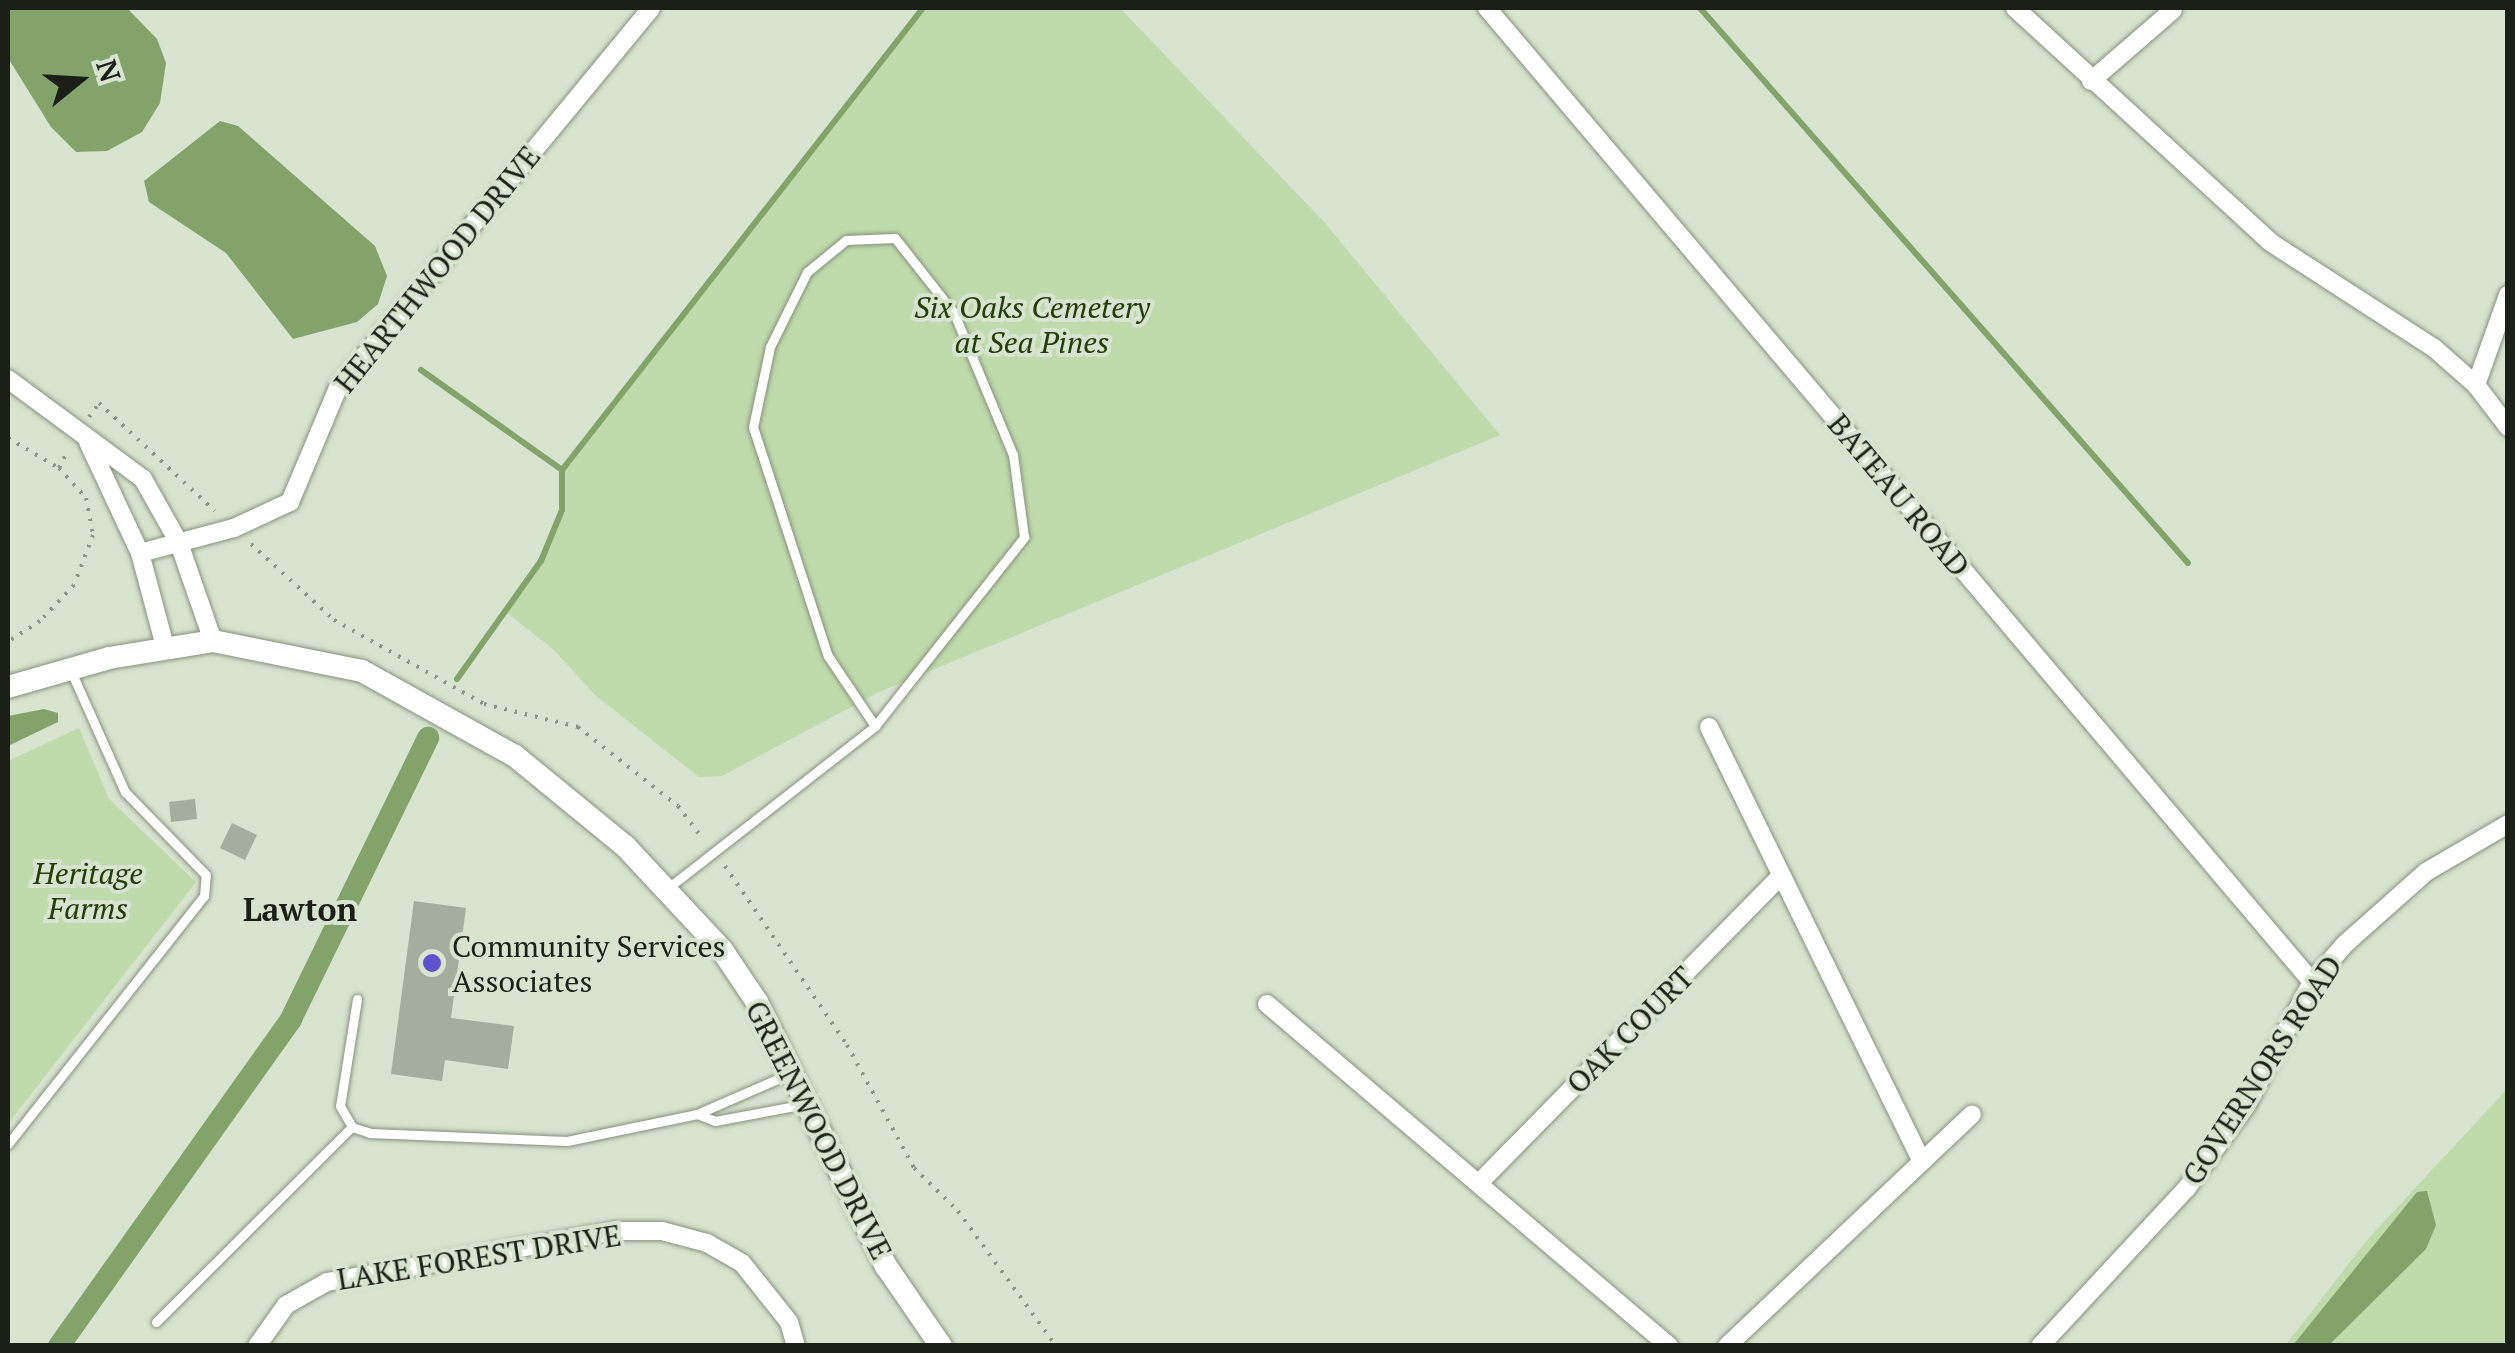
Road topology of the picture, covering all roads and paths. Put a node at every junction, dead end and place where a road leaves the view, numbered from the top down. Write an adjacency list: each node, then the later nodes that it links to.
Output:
1 (650, 8): 12 (street, HEARTHWOOD DRIVE)
2 (1487, 8): 24 (street, BATEAU ROAD)
3 (2015, 8): 5 (street)
4 (2173, 10): 5 (street)
5 (2092, 81): 8 (street)
6 (2508, 295): 8 (street)
7 (8, 379): 11 (street)
8 (2476, 386): 9 (street)
9 (2508, 426)
10 (8, 438): 15 (path)
11 (88, 442): 12 (street); 13 (street)
12 (179, 543): 13 (street, HEARTHWOOD DRIVE); 14 (street)
13 (140, 553): 16 (street)
14 (213, 641): 16 (street, GREENWOOD DRIVE); 23 (street, GREENWOOD DRIVE)
15 (8, 642)
16 (166, 650): 17 (street, GREENWOOD DRIVE)
17 (70, 668): 18 (street, GREENWOOD DRIVE); 32 (lane)
18 (8, 687)
19 (875, 726): 19 (lane); 23 (lane)
20 (1709, 727): 22 (street)
21 (2508, 824): 24 (street, GOVERNORS ROAD)
22 (1780, 877): 33 (street); 34 (street, OAK COURT)
23 (668, 888): 27 (street, GREENWOOD DRIVE)
24 (2312, 982): 41 (street, GOVERNORS ROAD)
25 (358, 999): 31 (lane)
26 (1267, 1004): 34 (street)
27 (791, 1073): 28 (street, GREENWOOD DRIVE); 29 (lane)
28 (806, 1104): 29 (lane); 38 (street, GREENWOOD DRIVE)
29 (696, 1114): 31 (lane)
30 (1972, 1114): 33 (street)
31 (352, 1126): 35 (lane)
32 (8, 1144)
33 (1921, 1160): 40 (street)
34 (1479, 1183): 39 (street)
35 (156, 1322)
36 (257, 1346): 37 (street, LAKE FOREST DRIVE)
37 (796, 1346)
38 (941, 1346)
39 (1669, 1346)
40 (1727, 1346)
41 (2040, 1346)

